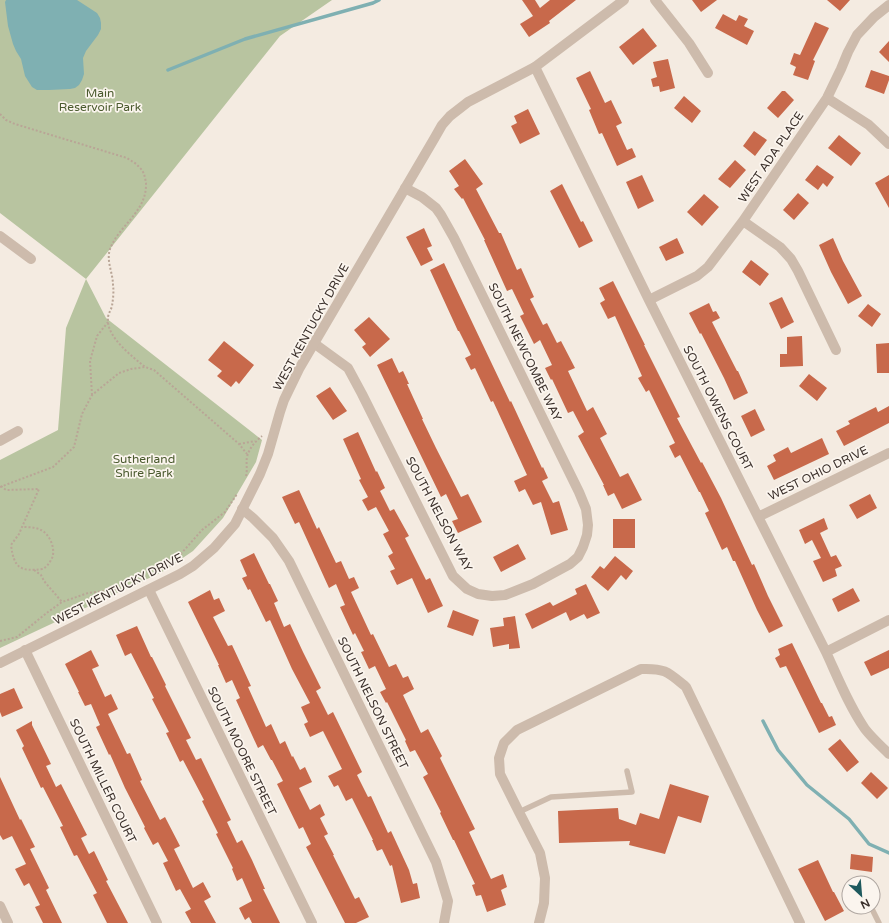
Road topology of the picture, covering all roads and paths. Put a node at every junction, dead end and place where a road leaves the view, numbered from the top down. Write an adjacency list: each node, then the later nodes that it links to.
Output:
1 (624, 0): 4 (street, WEST KENTUCKY DRIVE)
2 (654, 0): 5 (street)
3 (889, 5): 6 (street, WEST ADA PLACE)
4 (535, 68): 9 (street, WEST KENTUCKY DRIVE); 13 (street, SOUTH OWENS COURT)
5 (708, 73)
6 (827, 98): 8 (street); 10 (street, WEST ADA PLACE)
7 (0, 114): 14 (path)
8 (889, 144)
9 (404, 188): 15 (street, WEST KENTUCKY DRIVE); 30 (street, SOUTH NEWCOMBE WAY)
10 (743, 221): 13 (street, WEST ADA PLACE); 16 (street)
11 (0, 236): 12 (street)
12 (31, 259)
13 (649, 300): 28 (street, SOUTH OWENS COURT)
14 (108, 322): 17 (path); 18 (path)
15 (315, 344): 27 (street, WEST KENTUCKY DRIVE); 30 (street, SOUTH NELSON WAY)
16 (836, 350)
17 (145, 367): 18 (path); 22 (path)
18 (92, 395): 25 (path)
19 (18, 431): 20 (street)
20 (0, 441)
21 (256, 441): 22 (path)
22 (238, 444): 24 (path)
23 (889, 453): 28 (street, WEST OHIO DRIVE)
24 (246, 477)
25 (0, 486): 29 (path)
26 (240, 490): 32 (path)
27 (242, 509): 36 (street, WEST KENTUCKY DRIVE); 50 (street, SOUTH NELSON STREET)
28 (758, 517): 41 (street, SOUTH OWENS COURT)
29 (22, 527): 31 (path); 33 (path)
30 (583, 547)
31 (43, 569): 33 (path); 34 (path)
32 (165, 569)
33 (34, 570): 34 (path)
34 (41, 575): 37 (path)
35 (131, 585): 37 (path)
36 (149, 590): 40 (street, WEST KENTUCKY DRIVE); 49 (street, SOUTH MOORE STREET)
37 (62, 602): 39 (path)
38 (889, 620): 41 (street)
39 (0, 641)
40 (25, 650): 42 (street, WEST KENTUCKY DRIVE); 48 (street, SOUTH MILLER COURT)
41 (826, 652): 43 (street, SOUTH OWENS COURT)
42 (0, 663)
43 (889, 754)
44 (627, 771): 45 (lane)
45 (519, 812): 51 (street); 52 (street)
46 (0, 906): 47 (street)
47 (8, 923)
48 (157, 923)
49 (312, 923)
50 (444, 923)
51 (539, 923)
52 (800, 923)

